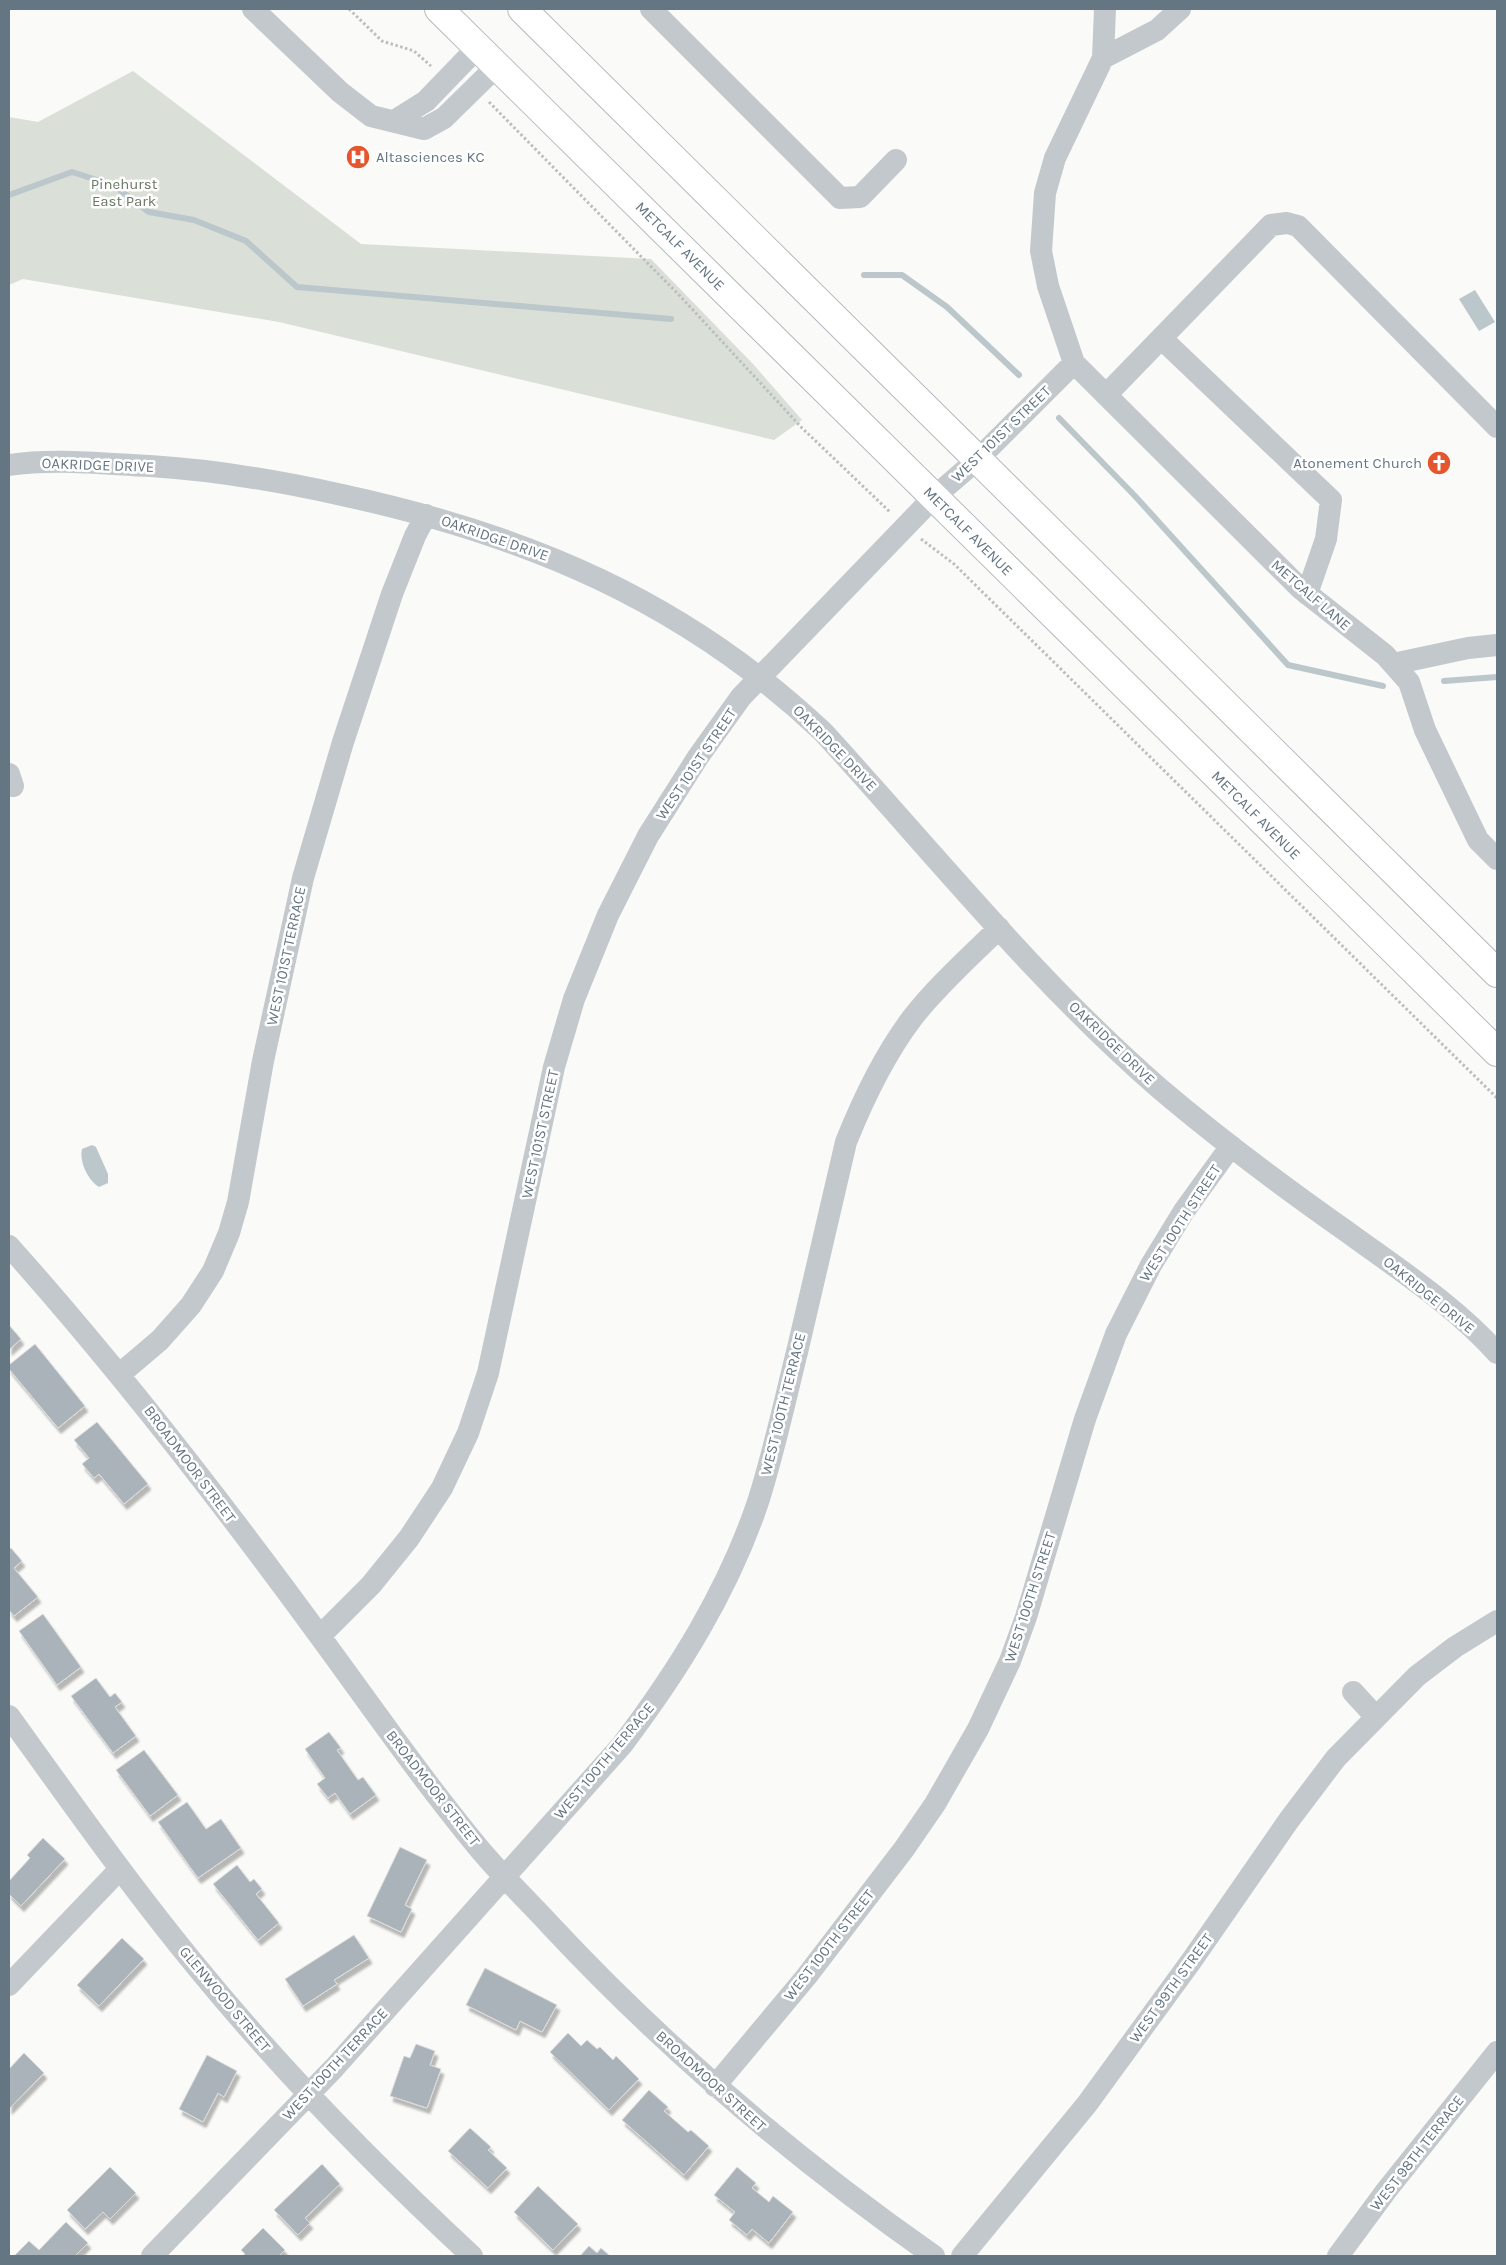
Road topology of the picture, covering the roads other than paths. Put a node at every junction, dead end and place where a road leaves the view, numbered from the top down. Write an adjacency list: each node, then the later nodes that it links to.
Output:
1 (254, 9): 10 (street)
2 (439, 9): 7 (main road, METCALF AVENUE)
3 (522, 9): 16 (main road)
4 (651, 9): 11 (street)
5 (1105, 9): 8 (street)
6 (1180, 9): 8 (street)
7 (478, 47): 9 (main road, METCALF AVENUE); 10 (street)
8 (1103, 58): 13 (street)
9 (497, 66): 10 (street); 18 (main road, METCALF AVENUE)
10 (394, 121)
11 (896, 160)
12 (1161, 338): 14 (street); 15 (street); 20 (street)
13 (1074, 363): 14 (street, METCALF LANE); 16 (street, WEST 101ST STREET)
14 (1106, 395): 20 (street, METCALF LANE)
15 (1497, 427)
16 (978, 459): 18 (street, WEST 101ST STREET); 27 (main road)
17 (9, 465): 19 (street, OAKRIDGE DRIVE)
18 (934, 497): 24 (street, WEST 101ST STREET); 28 (main road, METCALF AVENUE)
19 (426, 515): 24 (street, OAKRIDGE DRIVE); 32 (street, WEST 101ST TERRACE)
20 (1306, 594): 23 (street, METCALF LANE)
21 (1497, 630): 22 (street)
22 (1489, 645): 23 (street)
23 (1393, 664): 25 (street, METCALF LANE)
24 (760, 678): 26 (street, OAKRIDGE DRIVE); 34 (street, WEST 101ST STREET)
25 (1497, 859)
26 (999, 928): 29 (street, OAKRIDGE DRIVE); 39 (street, WEST 100TH TERRACE)
27 (1497, 973)
28 (1497, 1052)
29 (1231, 1146): 31 (street, OAKRIDGE DRIVE); 42 (street, WEST 100TH STREET)
30 (9, 1246): 32 (street, BROADMOOR STREET)
31 (1497, 1353)
32 (120, 1374): 34 (street, BROADMOOR STREET)
33 (1497, 1621): 37 (street, WEST 99TH STREET)
34 (320, 1636): 39 (street, BROADMOOR STREET)
35 (1353, 1692): 37 (street)
36 (9, 1716): 38 (street, GLENWOOD STREET)
37 (1376, 1717): 47 (street, WEST 99TH STREET)
38 (120, 1869): 40 (street); 43 (street, GLENWOOD STREET)
39 (505, 1877): 42 (street, BROADMOOR STREET); 43 (street, WEST 100TH TERRACE)
40 (9, 1985)
41 (1497, 2052): 48 (street, WEST 98TH TERRACE)
42 (715, 2086): 46 (street, BROADMOOR STREET)
43 (308, 2094): 44 (street, WEST 100TH TERRACE); 45 (street, GLENWOOD STREET)
44 (152, 2256)
45 (472, 2256)
46 (934, 2256)
47 (962, 2256)
48 (1338, 2256)

